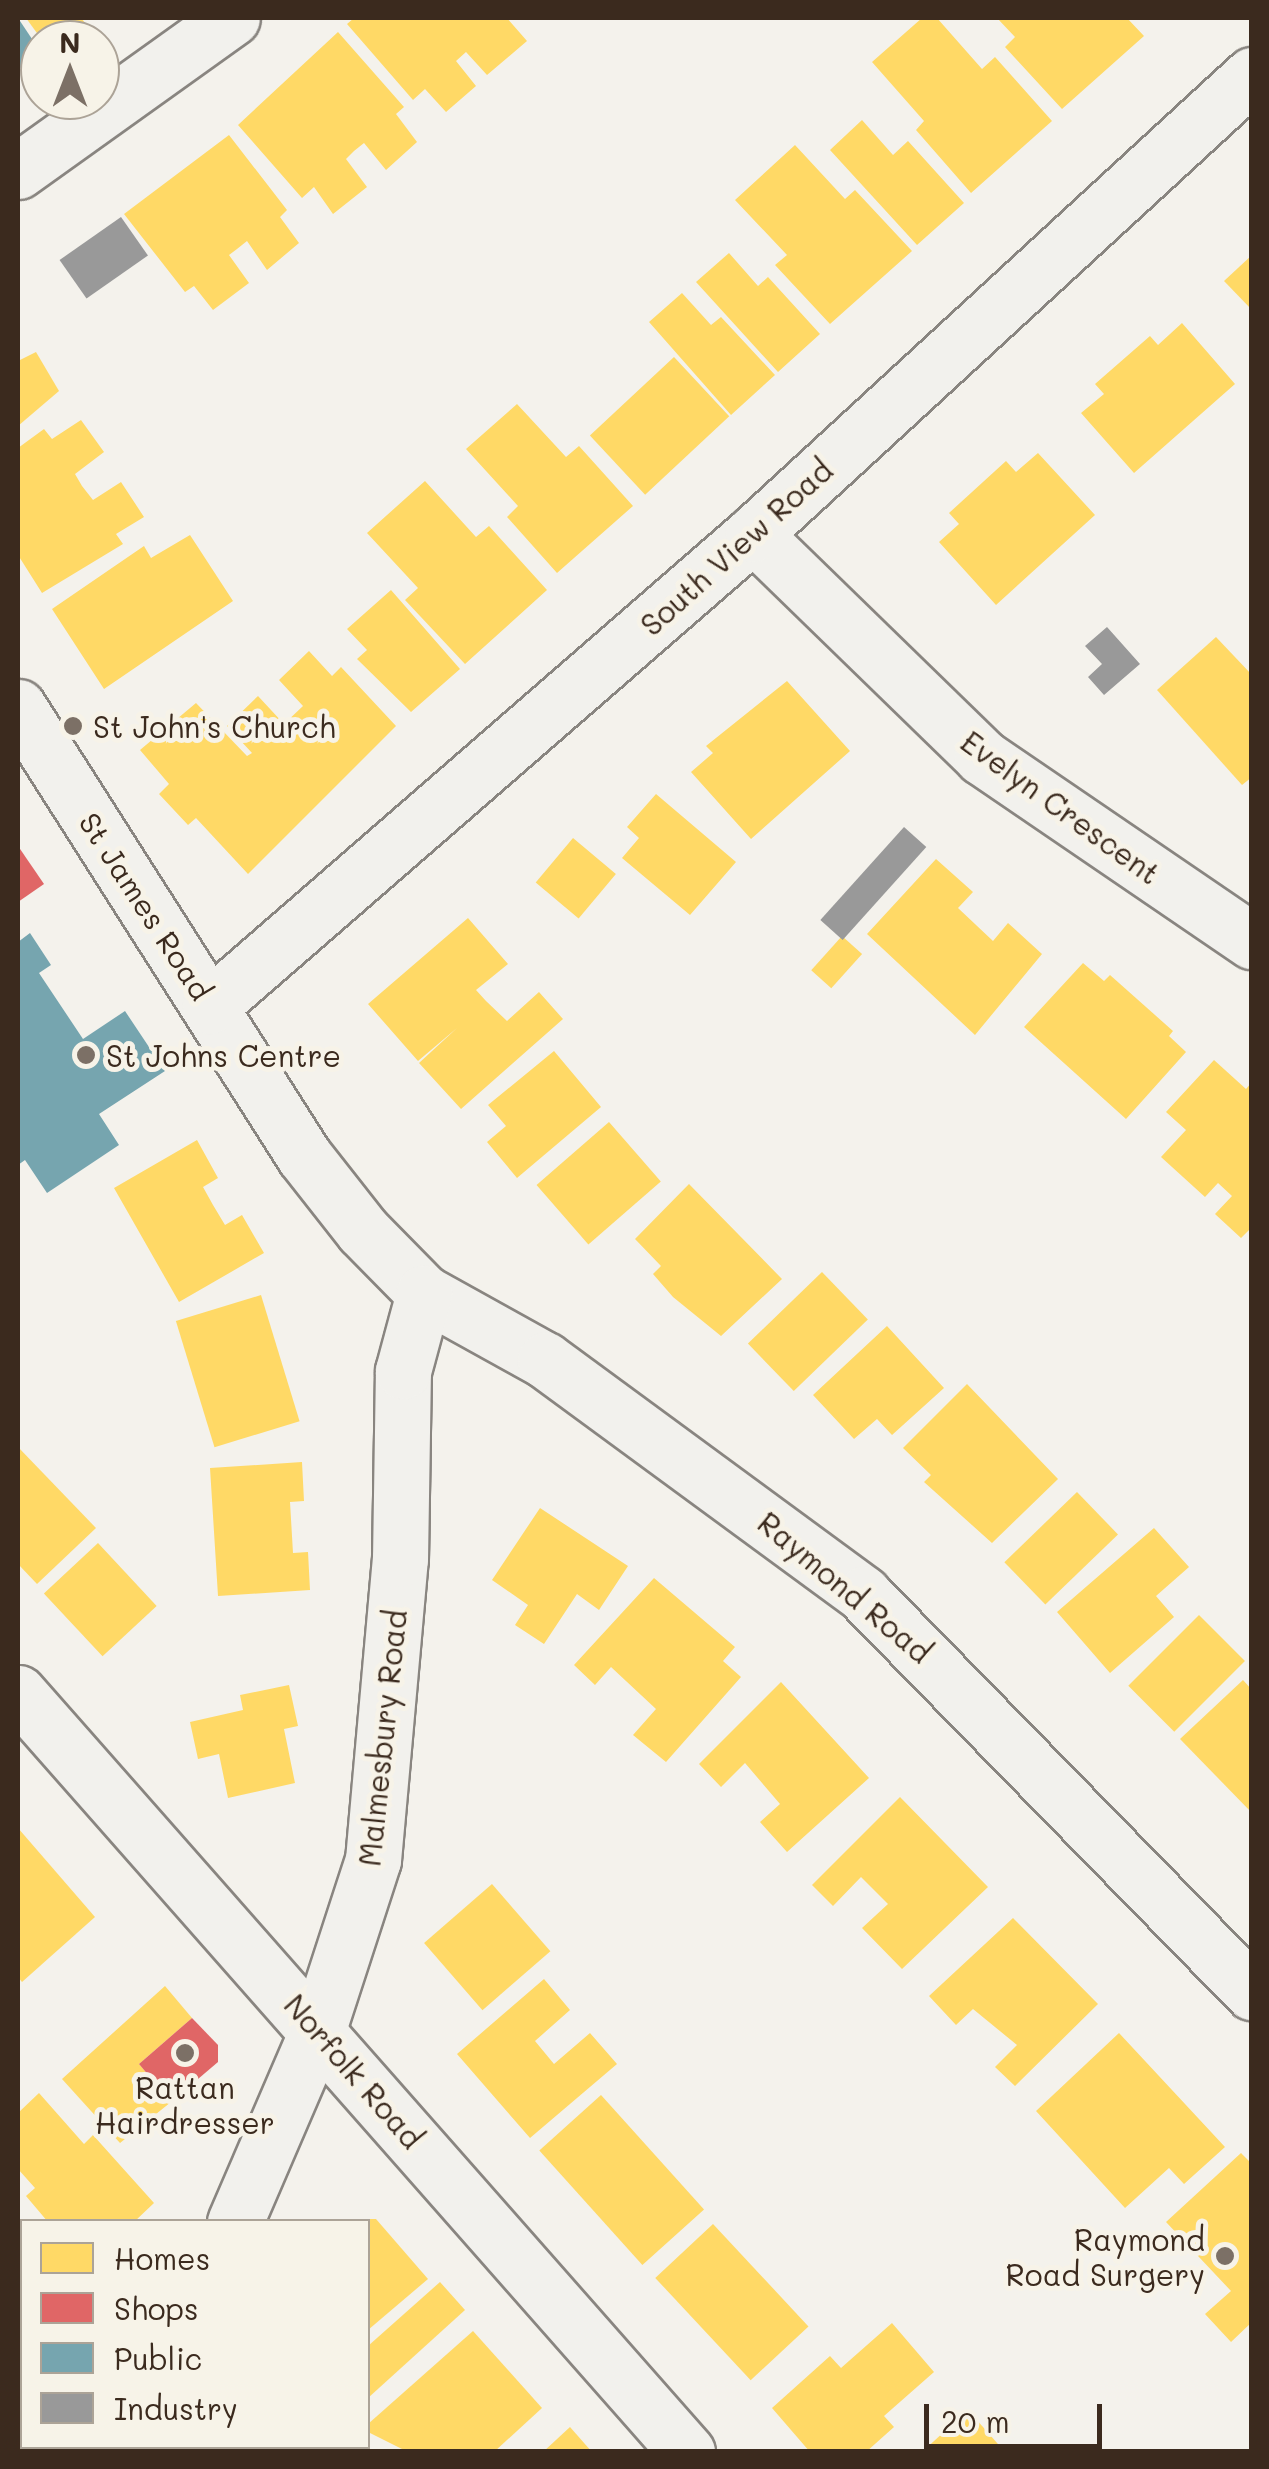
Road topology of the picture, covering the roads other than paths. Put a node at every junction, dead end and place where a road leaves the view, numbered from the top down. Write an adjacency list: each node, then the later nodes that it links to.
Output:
1 (232, 18): 3 (street)
2 (1252, 75): 4 (street, South View Road)
3 (18, 171)
4 (753, 534): 6 (street, Evelyn Crescent); 7 (street, South View Road)
5 (18, 706): 7 (street, St James Road)
6 (1252, 941)
7 (210, 1006): 8 (street, St James Road)
8 (424, 1293): 10 (street, Raymond Road); 11 (street, Malmesbury Road)
9 (18, 1693): 11 (street, Norfolk Road)
10 (1252, 1992)
11 (318, 2029): 12 (street, Malmesbury Road); 13 (street, Norfolk Road)
12 (236, 2219)
13 (687, 2452)

